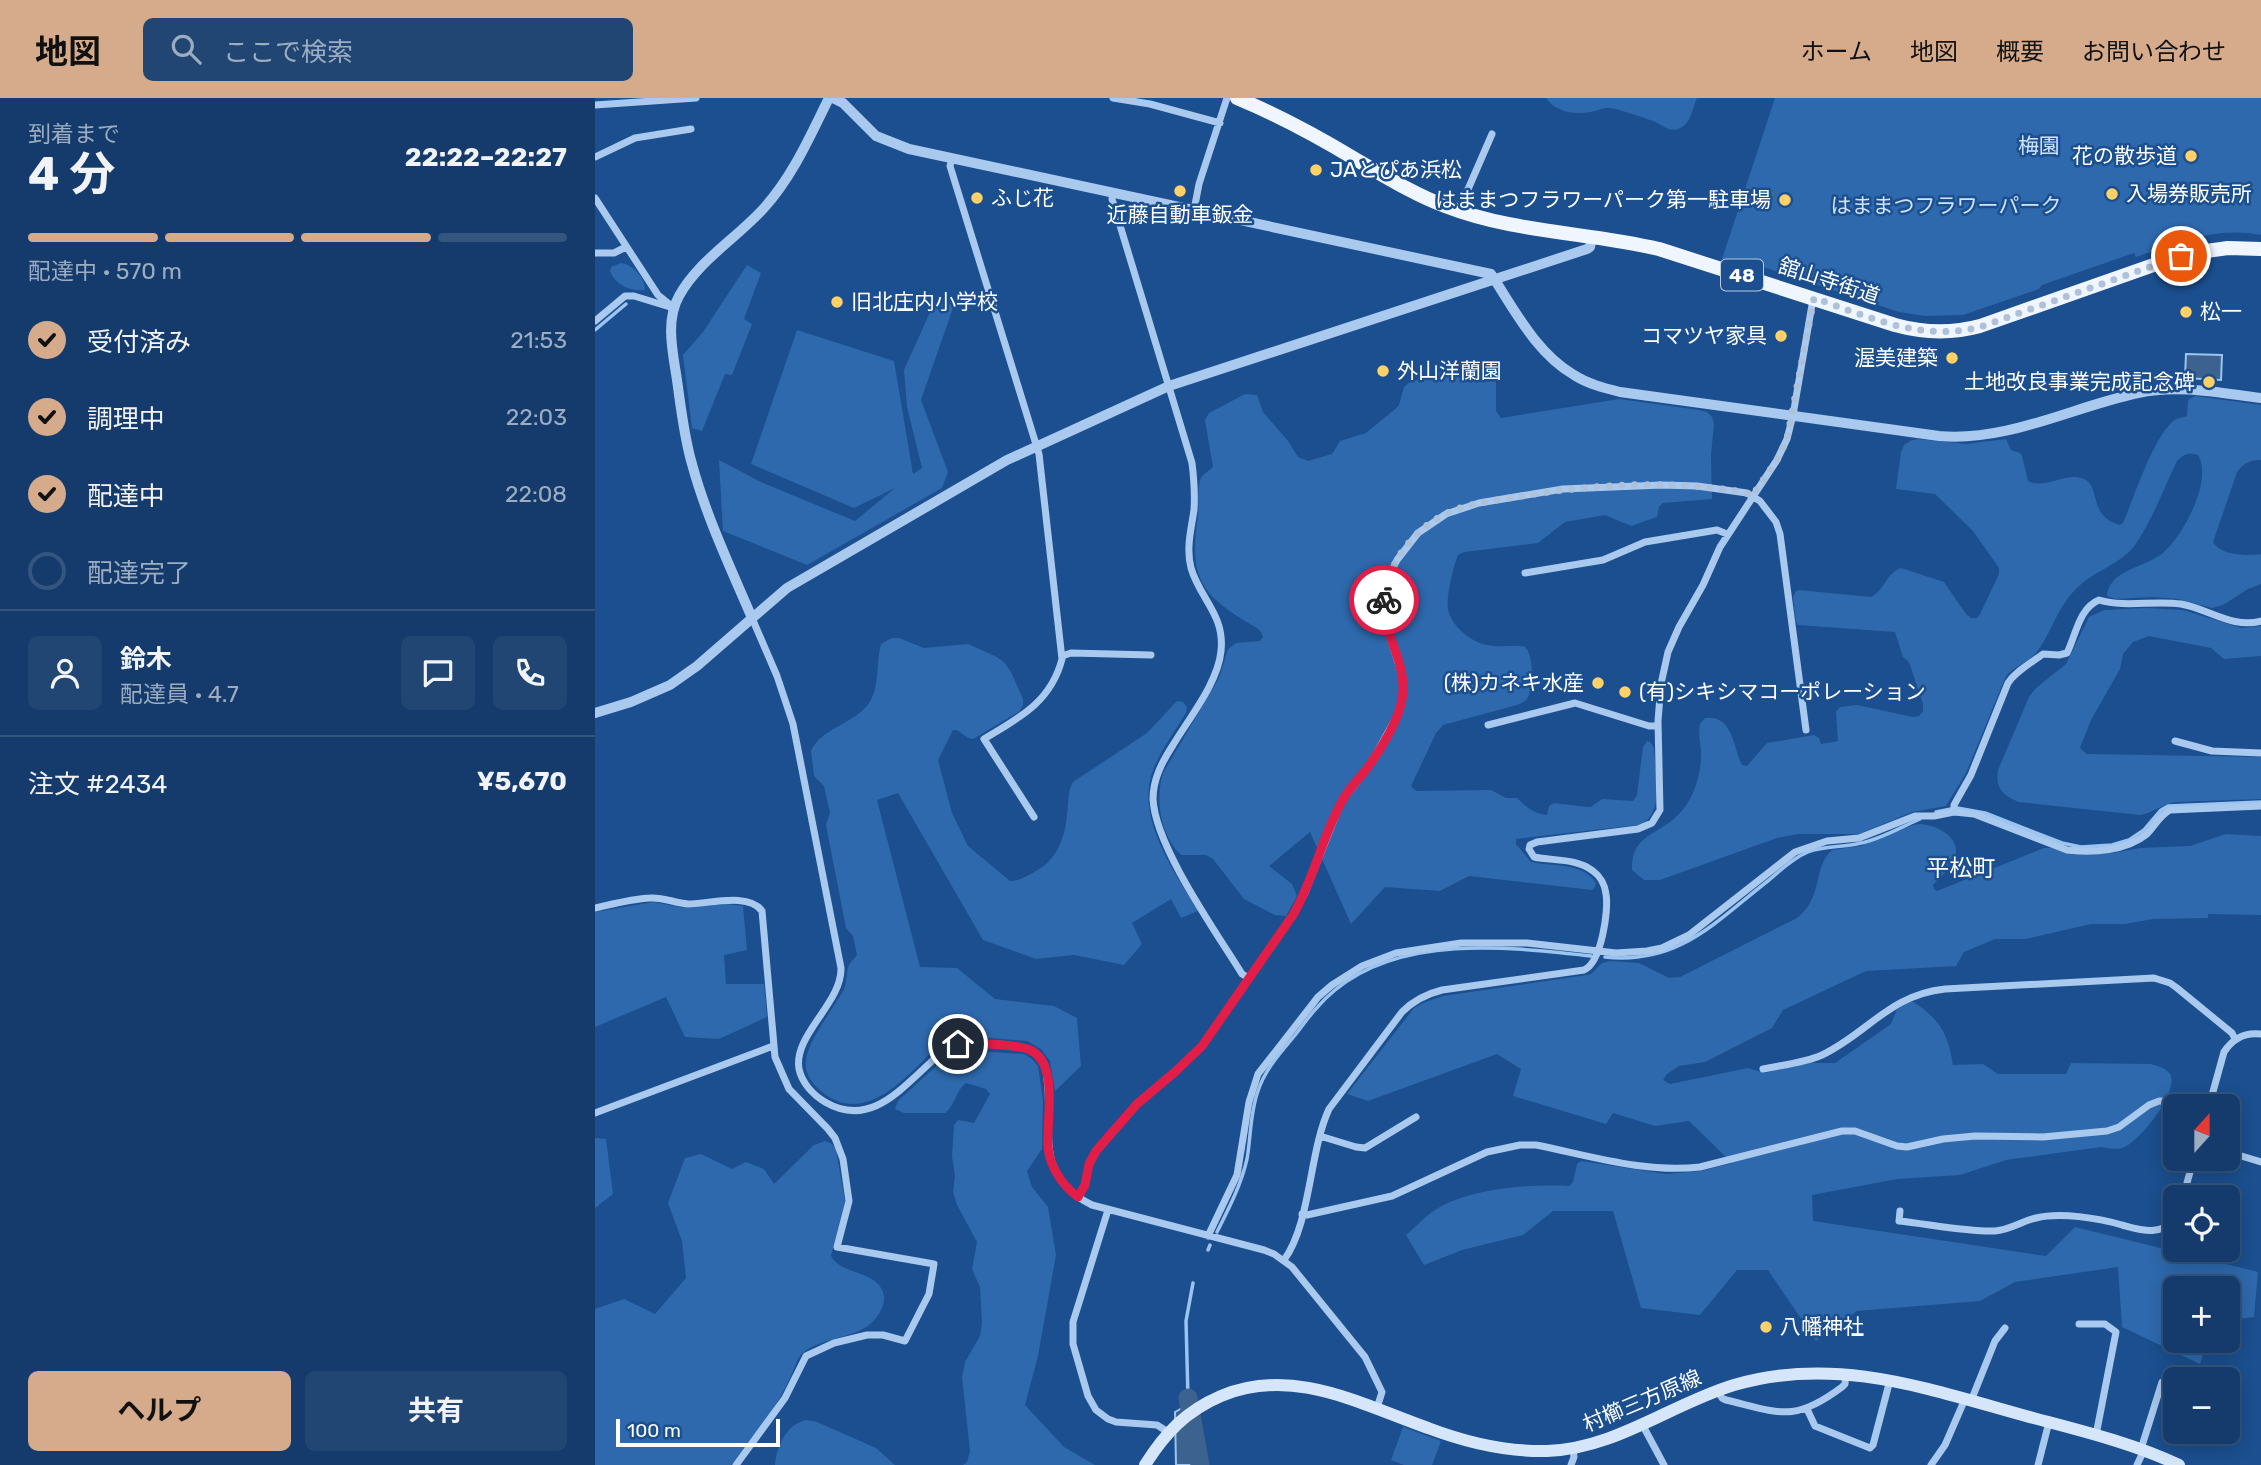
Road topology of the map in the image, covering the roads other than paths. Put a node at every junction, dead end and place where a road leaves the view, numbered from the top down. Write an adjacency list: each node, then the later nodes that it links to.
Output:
1 (697, 98): 6 (street)
2 (831, 98): 12 (street); 23 (street)
3 (1112, 98): 8 (street)
4 (1227, 98): 8 (street)
5 (1237, 98): 16 (main road, 舘山寺街道 / 48)
6 (634, 100): 7 (street)
7 (595, 105)
8 (1220, 123): 15 (street)
9 (691, 129): 11 (street)
10 (1492, 134): 16 (street)
11 (595, 157)
12 (952, 158): 13 (street); 28 (street)
13 (1113, 192): 15 (street); 25 (street)
14 (595, 198): 18 (street)
15 (1194, 210): 21 (street)
16 (1458, 211): 17 (main road, 舘山寺街道 / 48)
17 (1592, 237): 21 (street); 22 (main road, 舘山寺街道 / 48)
18 (626, 247): 20 (street); 23 (street)
19 (2261, 249): 22 (main road, 舘山寺街道 / 48)
20 (595, 253)
21 (1494, 279): 25 (street); 27 (street)
22 (1814, 298): 27 (street)
23 (674, 308): 24 (street); 32 (street)
24 (595, 321)
25 (1169, 386): 28 (street); 47 (street)
26 (2261, 398): 27 (street)
27 (1793, 415): 29 (street)
28 (1037, 447): 32 (street); 35 (street)
29 (1752, 496): 30 (street); 39 (street); 47 (street)
30 (1727, 534): 31 (street); 38 (street)
31 (1525, 573)
32 (752, 618): 36 (street); 52 (street)
33 (2261, 621): 43 (street)
34 (1151, 655): 35 (street)
35 (1062, 656): 44 (street)
36 (595, 713)
37 (1488, 725): 38 (street)
38 (1658, 726): 46 (street)
39 (1806, 730)
40 (2175, 741): 41 (street)
41 (2261, 753)
42 (2261, 806): 43 (street)
43 (1954, 812): 46 (street)
44 (1034, 817)
45 (595, 908): 50 (street)
46 (1599, 951): 58 (street); 66 (street)
47 (1249, 978): 61 (street)
48 (2261, 1034): 49 (street)
49 (2235, 1039): 51 (street); 54 (street)
50 (773, 1046): 53 (street); 56 (street)
51 (1763, 1069)
52 (799, 1071): 53 (street); 61 (street)
53 (783, 1079): 83 (street)
54 (2212, 1094)
55 (2163, 1101): 64 (street)
56 (595, 1113)
57 (1416, 1117): 58 (street)
58 (1321, 1136): 64 (street)
59 (2240, 1156): 60 (street)
60 (2261, 1162)
61 (1078, 1197): 62 (street)
62 (1108, 1210): 66 (street); 79 (street)
63 (1900, 1211): 65 (street)
64 (1302, 1214): 67 (street)
65 (2163, 1228)
66 (1208, 1236): 67 (street)
67 (1284, 1260): 75 (street)
68 (2078, 1324): 80 (street)
69 (2005, 1328): 74 (street)
70 (1846, 1373): 71 (main road, 村櫛三方原線); 73 (main road, 村櫛三方原線); 76 (street)
71 (1890, 1379): 74 (main road, 村櫛三方原線); 76 (street)
72 (2163, 1382): 82 (street)
73 (1717, 1391): 76 (street); 78 (main road, 村櫛三方原線)
74 (1968, 1400): 77 (main road, 村櫛三方原線); 87 (street)
75 (1377, 1408): 79 (main road, 村櫛三方原線); 81 (main road, 村櫛三方原線)
76 (1807, 1409)
77 (2049, 1422): 80 (main road, 村櫛三方原線); 88 (street)
78 (1642, 1424): 81 (main road, 村櫛三方原線); 86 (street)
79 (1168, 1432): 84 (main road, 村櫛三方原線)
80 (2096, 1435): 82 (main road, 村櫛三方原線)
81 (1573, 1449): 85 (street)
82 (2142, 1450): 89 (street); 90 (main road, 村櫛三方原線)
83 (736, 1465)
84 (1145, 1465)
85 (1571, 1465)
86 (1664, 1465)
87 (1931, 1465)
88 (2038, 1465)
89 (2137, 1465)
90 (2179, 1465)

